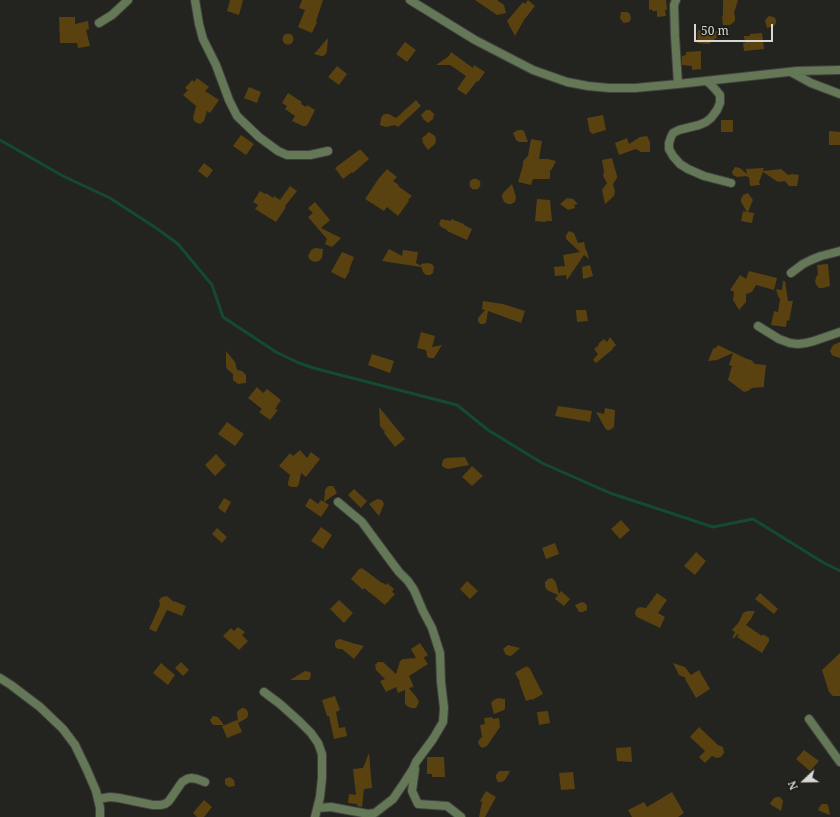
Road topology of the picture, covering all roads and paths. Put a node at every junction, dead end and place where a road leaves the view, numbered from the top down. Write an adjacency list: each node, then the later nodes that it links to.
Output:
1 (128, 0): 5 (street)
2 (195, 0): 11 (street)
3 (410, 0): 9 (street)
4 (676, 0): 9 (street)
5 (99, 23)
6 (840, 70): 7 (street)
7 (791, 72): 8 (street); 10 (street)
8 (707, 81): 9 (street); 12 (street)
9 (678, 84)
10 (840, 94)
11 (328, 151)
12 (731, 184)
13 (840, 251): 14 (street)
14 (791, 273)
15 (758, 326): 16 (street)
16 (840, 332)
17 (338, 502): 21 (street)
18 (0, 678): 24 (street)
19 (264, 692): 25 (street)
20 (809, 719): 22 (street)
21 (416, 762): 25 (street); 28 (street)
22 (840, 762)
23 (205, 782): 24 (street)
24 (98, 799): 26 (street)
25 (318, 808): 27 (street)
26 (100, 817)
27 (315, 817)
28 (461, 817)

